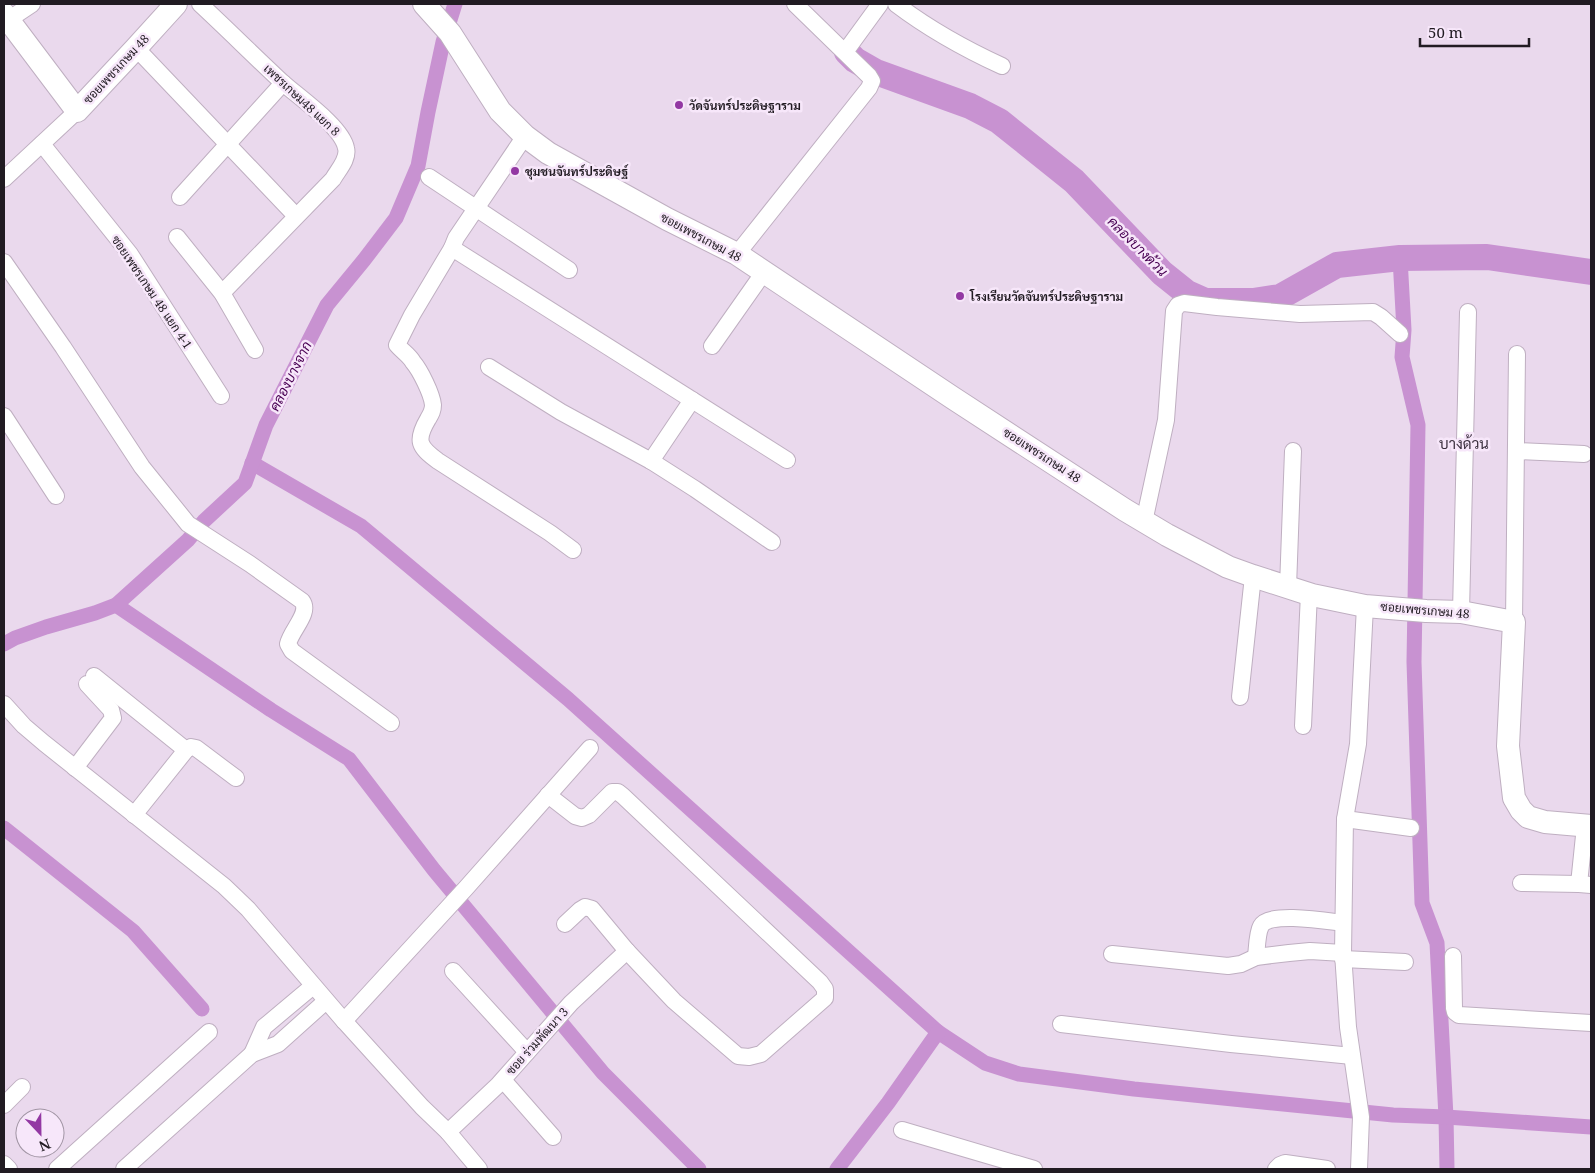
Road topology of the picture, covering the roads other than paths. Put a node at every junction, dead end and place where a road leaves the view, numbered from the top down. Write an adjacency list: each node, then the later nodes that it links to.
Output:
1 (32, 4): 8 (street)
2 (176, 4): 10 (street, ซอยเพชรเกษม 48)
3 (200, 4): 12 (street, เพชรเกษม48 แยก 8)
4 (424, 4): 14 (street, ซอยเพชรเกษม 48)
5 (795, 4): 9 (street)
6 (880, 4): 9 (street)
7 (896, 4): 11 (street)
8 (6, 17): 13 (street, ซอยเพชรเกษม 48)
9 (851, 44): 24 (street)
10 (136, 48): 13 (street, ซอยเพชรเกษม 48); 16 (street)
11 (1002, 66)
12 (284, 83): 16 (street); 21 (street, เพชรเกษม48 แยก 8)
13 (77, 111): 15 (street)
14 (525, 136): 20 (street); 24 (street, ซอยเพชรเกษม 48)
15 (42, 144): 18 (street); 35 (street, ซอยเพชรเกษม 48 แยก 4-1)
16 (227, 144): 19 (street); 21 (street)
17 (429, 177): 20 (street)
18 (4, 179)
19 (180, 197)
20 (476, 208): 23 (street); 26 (street)
21 (296, 216): 28 (street, เพชรเกษม48 แยก 8)
22 (177, 237): 28 (street)
23 (452, 248): 36 (street); 46 (street)
24 (737, 254): 27 (street, ซอยเพชรเกษม 48)
25 (4, 262): 55 (street)
26 (569, 270)
27 (764, 272): 31 (street); 44 (street, ซอยเพชรเกษม 48)
28 (222, 293): 32 (street)
29 (1468, 312): 51 (street)
30 (1400, 334): 44 (street)
31 (712, 346)
32 (255, 350)
33 (1517, 354): 39 (street)
34 (488, 367): 42 (street)
35 (220, 396)
36 (692, 400): 41 (street); 42 (street)
37 (4, 416): 43 (street)
38 (1292, 451): 48 (street)
39 (1516, 451): 40 (street); 52 (street)
40 (1584, 454)
41 (787, 460)
42 (651, 461): 45 (street)
43 (56, 496)
44 (1144, 522): 47 (street, ซอยเพชรเกษม 48)
45 (772, 542)
46 (573, 550)
47 (1253, 576): 48 (street, ซอยเพชรเกษม 48); 53 (street)
48 (1288, 587): 49 (street, ซอยเพชรเกษม 48)
49 (1309, 593): 50 (street, ซอยเพชรเกษม 48); 56 (street)
50 (1365, 606): 51 (street, ซอยเพชรเกษม 48); 63 (street)
51 (1461, 612): 52 (street, ซอยเพชรเกษม 48)
52 (1514, 622): 64 (street)
53 (1240, 697)
54 (4, 704): 59 (street)
55 (391, 723)
56 (1303, 726)
57 (590, 748): 61 (street)
58 (186, 750): 59 (street); 60 (street); 62 (street)
59 (75, 768): 62 (street)
60 (236, 778)
61 (548, 795): 70 (street); 79 (street)
62 (134, 816): 77 (street)
63 (1345, 819): 65 (street); 68 (street)
64 (1588, 826): 67 (street)
65 (1411, 828)
66 (1521, 883): 67 (street)
67 (1585, 884)
68 (1343, 923): 72 (street); 74 (street)
69 (565, 924): 70 (street)
70 (627, 951): 83 (street, ซอย ร่วมพัฒนา 3)
71 (1112, 954): 74 (street)
72 (1343, 956): 74 (street); 75 (street); 85 (street)
73 (1452, 956): 80 (street)
74 (1256, 957)
75 (1405, 962)
76 (452, 971): 83 (street)
77 (313, 986): 78 (street); 84 (street)
78 (326, 1001): 79 (street); 84 (street)
79 (344, 1021): 90 (street)
80 (1591, 1023)
81 (1061, 1024): 85 (street)
82 (208, 1032): 94 (street)
83 (527, 1052): 86 (street, ซอย ร่วมพัฒนา 3)
84 (252, 1054): 95 (street)
85 (1352, 1056): 100 (street)
86 (503, 1080): 90 (street, ซอย ร่วมพัฒนา 3); 91 (street)
87 (22, 1087): 88 (street)
88 (4, 1105)
89 (902, 1130): 97 (street)
90 (448, 1132): 96 (street)
91 (553, 1137)
92 (4, 1164): 93 (street)
93 (9, 1169)
94 (57, 1169)
95 (124, 1169)
96 (479, 1169)
97 (1034, 1169)
98 (1276, 1169): 99 (street)
99 (1327, 1169)
100 (1359, 1169)

